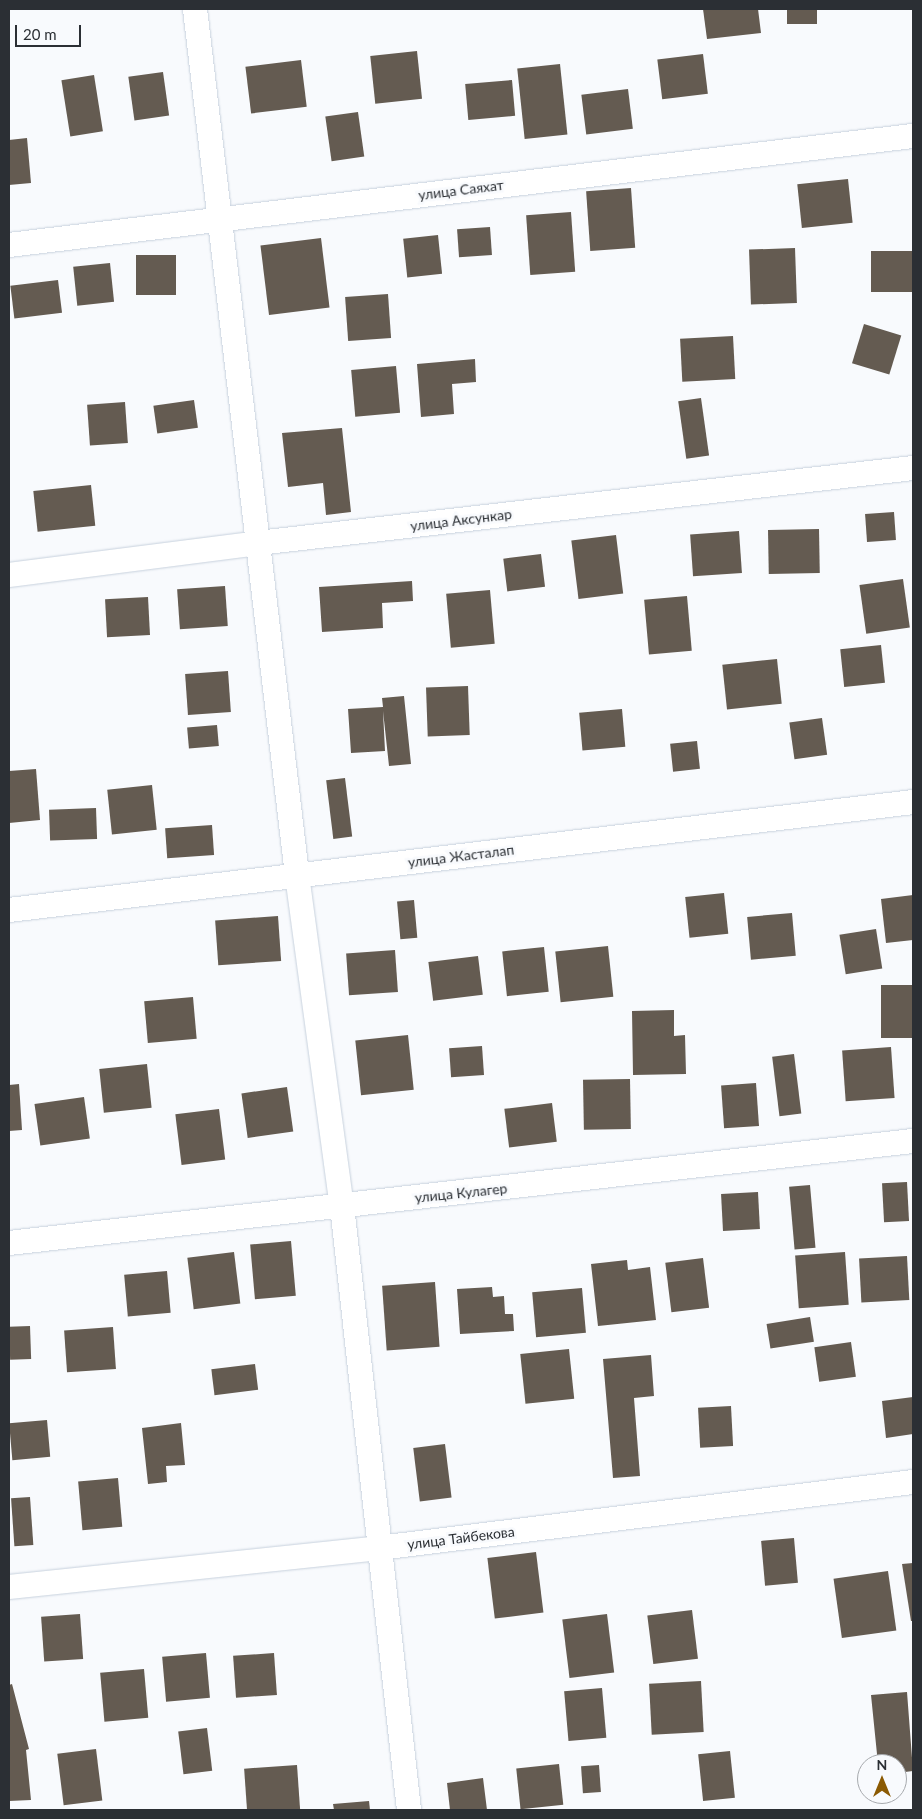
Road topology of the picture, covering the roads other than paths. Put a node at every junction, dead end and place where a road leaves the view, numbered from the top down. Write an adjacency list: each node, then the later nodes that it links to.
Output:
1 (195, 9): 3 (street)
2 (913, 136): 3 (street, улица Саяхат)
3 (221, 219): 4 (street, улица Саяхат); 6 (street)
4 (9, 245)
5 (913, 468): 6 (street, улица Аксункар)
6 (258, 543): 7 (street, улица Аксункар); 9 (street)
7 (9, 575)
8 (913, 802): 9 (street, улица Жасталап)
9 (297, 875): 10 (street, улица Жасталап); 12 (street)
10 (9, 910)
11 (913, 1141): 12 (street, улица Кулагер)
12 (342, 1206): 13 (street, улица Кулагер); 15 (street)
13 (9, 1243)
14 (913, 1482): 15 (street, улица Тайбекова)
15 (379, 1548): 16 (street, улица Тайбекова); 17 (street)
16 (9, 1587)
17 (409, 1810)

